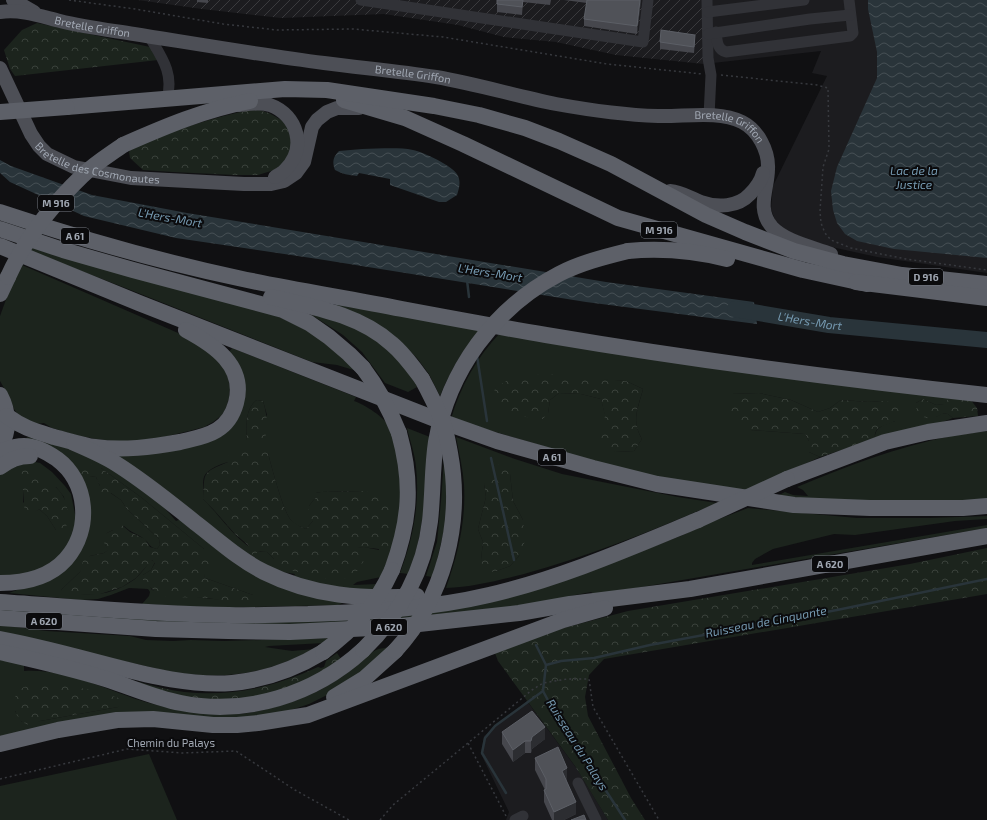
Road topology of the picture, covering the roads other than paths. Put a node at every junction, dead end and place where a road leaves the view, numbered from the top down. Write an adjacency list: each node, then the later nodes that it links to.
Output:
1 (361, 0): 2 (lane)
2 (648, 0)
3 (707, 0): 8 (lane)
4 (804, 0): 8 (lane)
5 (849, 0): 10 (lane)
6 (24, 3): 7 (main road, Bretelle Griffon); 9 (main road, Bretelle Griffon)
7 (5, 4): 9 (main road, Bretelle Griffon)
8 (708, 12): 11 (lane)
9 (38, 14): 12 (main road, Bretelle Griffon)
10 (850, 15): 11 (lane); 11 (lane)
11 (712, 33): 19 (lane)
12 (149, 36): 15 (lane); 19 (main road, Bretelle Griffon)
13 (0, 68): 22 (main road, Bretelle des Cosmonautes)
14 (254, 92): 15 (highway); 20 (highway, M 916); 23 (highway, M 916)
15 (167, 99): 18 (highway, bridge)
16 (220, 107): 17 (highway, M 916); 20 (highway, M 916); 22 (main road, Bretelle des Cosmonautes)
17 (372, 109): 22 (main road, Bretelle des Cosmonautes); 28 (highway, M 916)
18 (0, 112)
19 (710, 116): 21 (main road, Bretelle Griffon)
20 (123, 145): 31 (highway, M 916, bridge)
21 (766, 157): 23 (main road, Bretelle Griffon); 27 (main road, Bretelle Griffon)
22 (244, 184)
23 (659, 190): 27 (highway, M 916)
24 (0, 212): 35 (highway, A 61)
25 (0, 228): 30 (highway)
26 (6, 248): 33 (highway, A 61)
27 (866, 267): 29 (highway, D 916)
28 (867, 284): 32 (highway, D 916); 51 (highway, bridge)
29 (987, 284)
30 (187, 285): 50 (highway, bridge); 52 (highway, bridge)
31 (0, 294)
32 (987, 298)
33 (139, 303): 38 (highway); 43 (highway, A 61)
34 (0, 395): 36 (highway)
35 (987, 395)
36 (7, 416): 38 (highway); 39 (highway)
37 (987, 423): 46 (highway, A 620, bridge)
38 (74, 443): 46 (highway)
39 (0, 448)
40 (0, 452): 41 (highway)
41 (62, 463): 42 (highway); 45 (highway)
42 (0, 467)
43 (987, 506)
44 (987, 536): 47 (highway, A 620)
45 (0, 583)
46 (522, 586): 48 (highway, A 620)
47 (690, 589): 49 (highway, A 620); 52 (highway)
48 (0, 602)
49 (0, 618)
50 (0, 639)
51 (0, 652)
52 (285, 718): 53 (highway)
53 (0, 744)
54 (578, 783): 55 (lane)
55 (596, 820)

